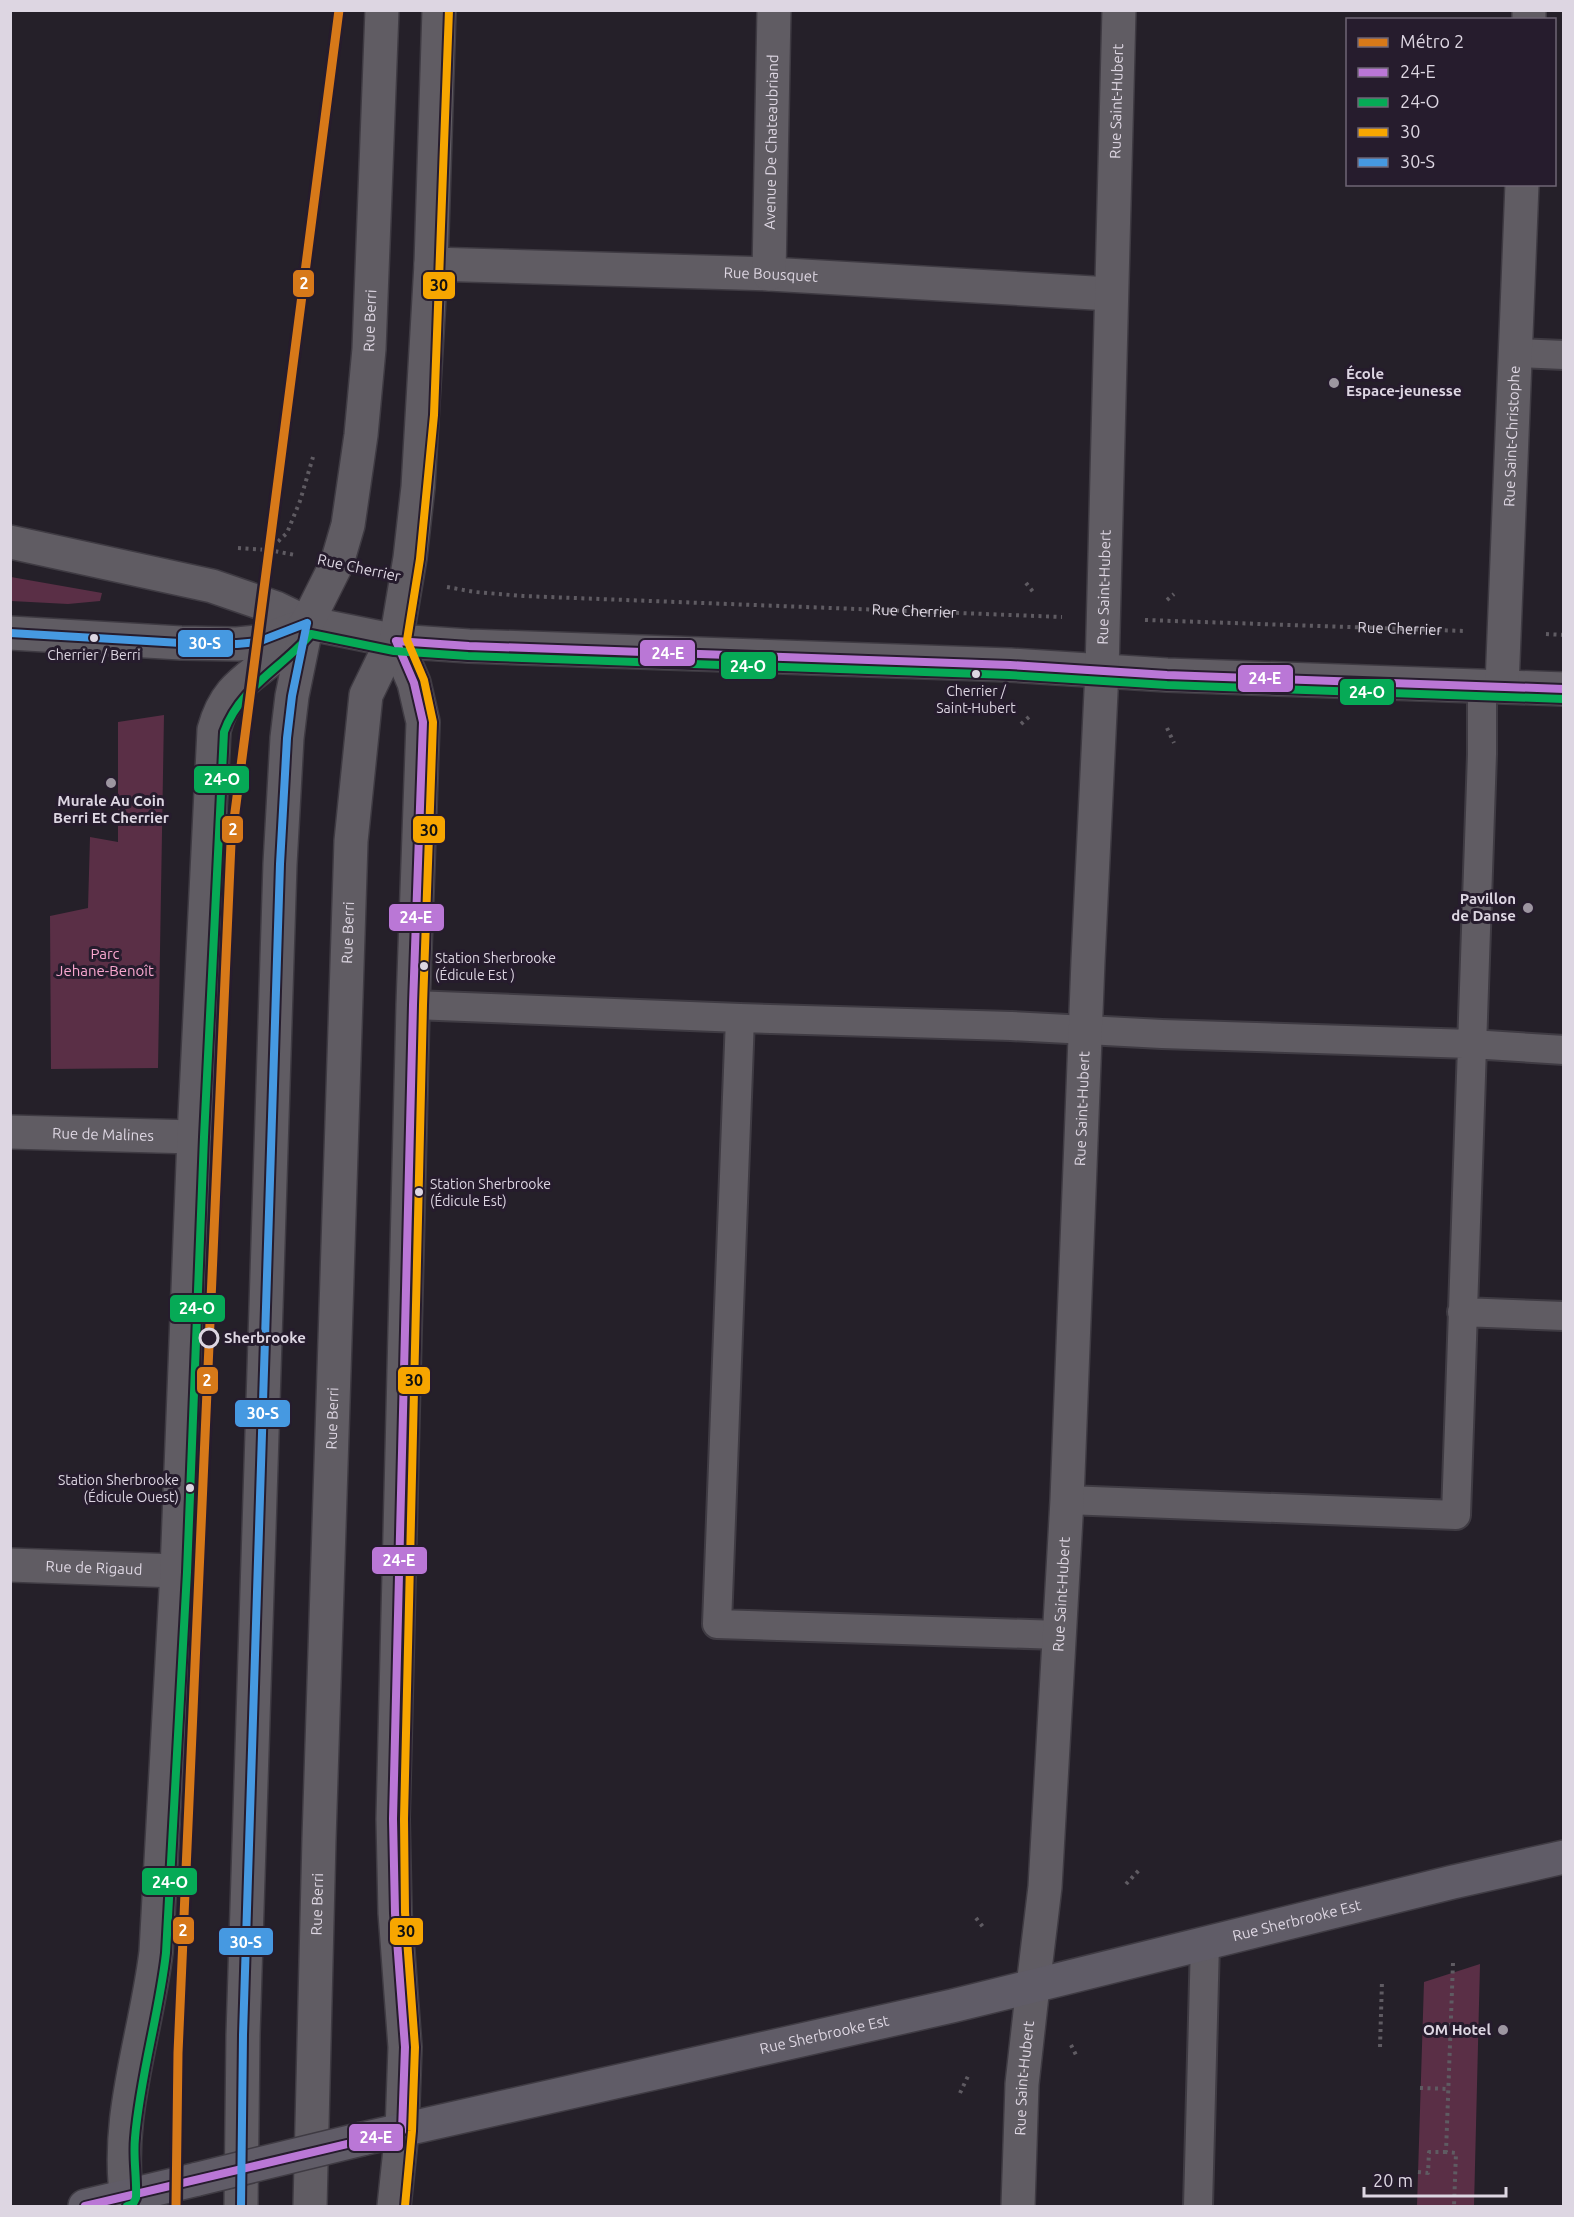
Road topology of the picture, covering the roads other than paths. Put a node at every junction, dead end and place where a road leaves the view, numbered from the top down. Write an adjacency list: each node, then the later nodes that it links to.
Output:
1 (382, 10): 12 (street, Rue Berri)
2 (439, 10): 6 (street, Rue Berri)
3 (774, 10): 7 (street, Avenue De Chateaubriand)
4 (1119, 10): 8 (street, Rue Saint-Hubert)
5 (1522, 186): 9 (street, Rue Saint-Christophe)
6 (431, 264): 7 (street, Rue Bousquet); 14 (street, Rue Berri)
7 (769, 274): 8 (street, Rue Bousquet)
8 (1111, 294): 15 (street, Rue Saint-Hubert)
9 (1516, 353): 10 (lane); 16 (street, Rue Saint-Christophe)
10 (1563, 355)
11 (10, 542): 12 (street)
12 (307, 623): 13 (street); 14 (street); 24 (street, Rue Berri); 37 (street, Rue Berri)
13 (10, 633)
14 (396, 641): 15 (street); 18 (street); 38 (street, Rue Berri)
15 (1102, 671): 16 (street); 20 (street, Rue Saint-Hubert)
16 (1492, 685): 17 (street); 21 (lane)
17 (1563, 689)
18 (413, 1005): 19 (lane); 34 (street)
19 (740, 1018): 20 (lane); 30 (lane)
20 (1085, 1029): 21 (lane); 27 (street, Rue Saint-Hubert)
21 (1471, 1044): 22 (lane); 25 (lane)
22 (1563, 1050)
23 (10, 1132): 24 (street, Rue de Malines)
24 (194, 1137): 29 (street, Rue Berri)
25 (1462, 1312): 26 (lane); 27 (lane)
26 (1563, 1316)
27 (1067, 1500): 30 (street, Rue Saint-Hubert)
28 (10, 1565): 29 (street, Rue de Rigaud)
29 (177, 1571): 35 (street, Rue Berri)
30 (1059, 1635): 33 (street, Rue Saint-Hubert)
31 (1563, 1857): 32 (main road, Rue Sherbrooke Est)
32 (1206, 1943): 33 (main road, Rue Sherbrooke Est); 41 (lane)
33 (1033, 1986): 34 (main road, Rue Sherbrooke Est); 40 (street, Rue Saint-Hubert)
34 (402, 2130): 35 (main road, Rue Sherbrooke Est, bridge); 39 (street)
35 (127, 2201): 36 (main road, Rue Sherbrooke Est)
36 (85, 2206)
37 (241, 2206)
38 (310, 2206)
39 (394, 2206)
40 (1018, 2206)
41 (1198, 2206)

